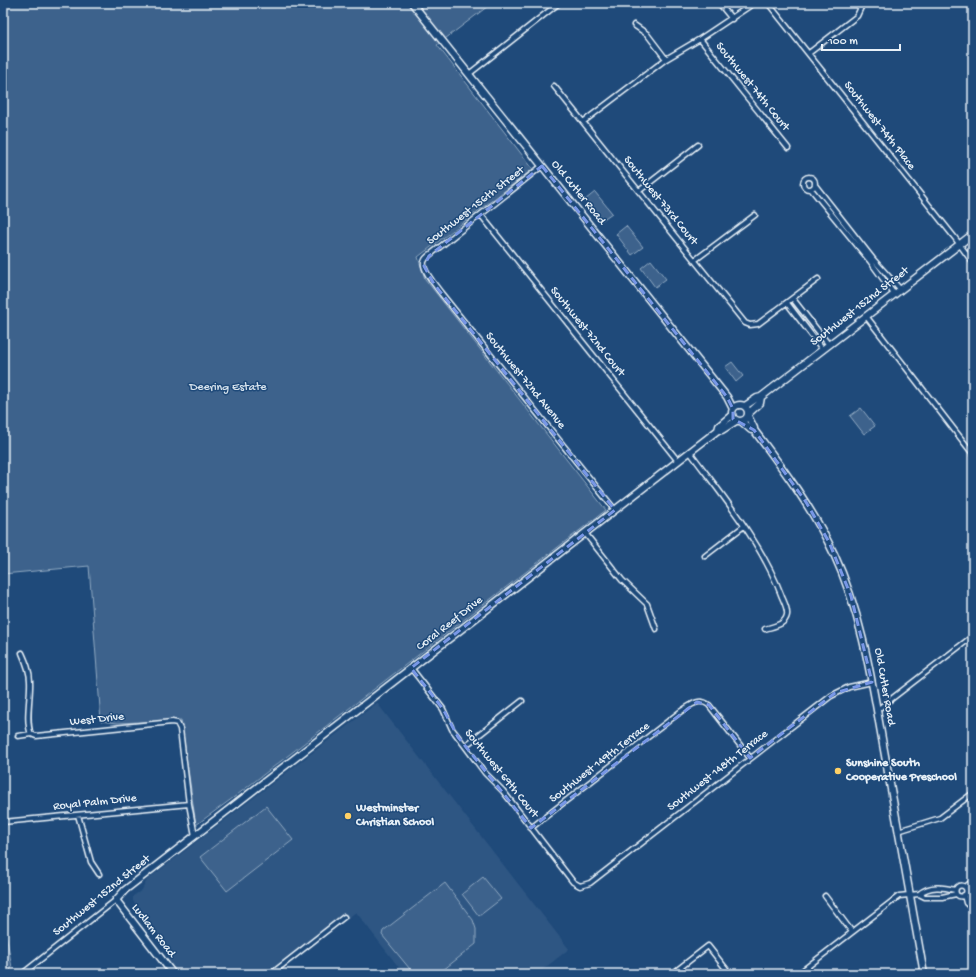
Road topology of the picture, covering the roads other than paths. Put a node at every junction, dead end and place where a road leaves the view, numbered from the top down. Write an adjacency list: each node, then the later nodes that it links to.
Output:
1 (412, 3): 12 (main road, Old Cutler Road)
2 (559, 3): 12 (street)
3 (719, 3): 7 (street)
4 (754, 3): 7 (street)
5 (768, 3): 10 (street, Southwest 74th Place)
6 (862, 5): 10 (street)
7 (732, 19): 9 (street)
8 (634, 25): 11 (street)
9 (700, 40): 11 (street); 16 (street, Southwest 74th Court)
10 (809, 53): 25 (street, Southwest 74th Place)
11 (666, 59): 14 (street)
12 (468, 74): 17 (main road, Old Cutler Road)
13 (554, 86): 14 (street, Southwest 73rd Court)
14 (583, 122): 20 (street, Southwest 73rd Court)
15 (698, 145): 20 (street)
16 (788, 148)
17 (542, 166): 21 (street, Southwest 156th Street); 38 (main road, Old Cutler Road)
18 (815, 185): 19 (street); 19 (street); 23 (street)
19 (811, 189): 23 (street)
20 (639, 191): 26 (street, Southwest 73rd Court)
21 (481, 215): 28 (street, Southwest 156th Street); 48 (street, Southwest 72nd Court)
22 (755, 215): 26 (street)
23 (836, 215): 27 (street)
24 (973, 234): 25 (main road, Southwest 152nd Street)
25 (960, 244): 29 (street, Southwest 74th Place); 31 (main road, Southwest 152nd Street)
26 (695, 260): 34 (street, Southwest 73rd Court)
27 (871, 260): 31 (street); 32 (street)
28 (424, 262): 49 (street, Southwest 72nd Avenue)
29 (973, 263)
30 (818, 279): 33 (street)
31 (901, 290): 32 (main road, Southwest 152nd Street)
32 (894, 294): 35 (main road, Southwest 152nd Street)
33 (792, 299): 34 (street); 36 (street)
34 (787, 303): 37 (street)
35 (866, 316): 36 (main road, Southwest 152nd Street); 47 (street)
36 (829, 345): 37 (main road, Southwest 152nd Street)
37 (823, 350): 39 (main road, Southwest 152nd Street)
38 (727, 397): 40 (main road, Old Cutler Road); 41 (main road, Old Cutler Road)
39 (761, 397): 40 (main road, Southwest 152nd Street); 42 (main road, Southwest 152nd Street)
40 (742, 406): 41 (main road); 42 (main road, Old Cutler Road)
41 (732, 412): 43 (main road, Old Cutler Road); 44 (main road, Coral Reef Drive)
42 (748, 414): 43 (main road); 45 (main road, Old Cutler Road)
43 (739, 421): 44 (main road, Coral Reef Drive); 45 (main road, Old Cutler Road)
44 (718, 430): 46 (main road, Coral Reef Drive)
45 (754, 430): 58 (main road, Old Cutler Road)
46 (690, 452): 48 (main road, Coral Reef Drive); 50 (street)
47 (973, 454)
48 (678, 461): 49 (main road, Coral Reef Drive)
49 (615, 510): 51 (main road, Coral Reef Drive)
50 (744, 526): 52 (street); 54 (street)
51 (585, 533): 53 (street); 57 (main road, Coral Reef Drive)
52 (705, 556)
53 (656, 629)
54 (765, 629)
55 (973, 636): 60 (street)
56 (22, 653): 61 (street)
57 (412, 668): 63 (street, Southwest 69th Court); 71 (main road, Coral Reef Drive)
58 (872, 682): 60 (main road, Old Cutler Road); 64 (street, Southwest 148th Terrace)
59 (522, 701): 63 (street)
60 (877, 710): 70 (main road, Old Cutler Road)
61 (31, 734): 62 (street, West Drive); 66 (street, West Drive)
62 (18, 736)
63 (465, 746): 69 (street, Southwest 69th Court)
64 (750, 758): 69 (street, Southwest 149th Terrace); 74 (street, Southwest 148th Terrace)
65 (973, 793): 70 (street)
66 (189, 804): 67 (street, Royal Palm Drive); 71 (street)
67 (78, 814): 68 (street, Royal Palm Drive); 72 (street)
68 (3, 822)
69 (531, 828): 74 (street, Southwest 69th Court)
70 (898, 831): 77 (main road, Old Cutler Road)
71 (195, 836): 81 (main road, Southwest 152nd Street)
72 (99, 874)
73 (973, 881): 75 (street)
74 (582, 886)
75 (965, 887): 76 (street); 80 (street)
76 (956, 892): 78 (street); 78 (street); 80 (street)
77 (910, 894): 78 (street); 84 (street); 91 (main road, Old Cutler Road)
78 (919, 894)
79 (825, 896): 84 (street)
80 (964, 896): 82 (street)
81 (116, 900): 85 (street, Southwest 152nd Street); 86 (main road, Ludlam Road)
82 (973, 909)
83 (344, 917): 87 (street)
84 (852, 932): 90 (street)
85 (22, 974)
86 (173, 974)
87 (271, 974)
88 (672, 974): 89 (street)
89 (730, 974)
90 (798, 974)
91 (924, 974)

